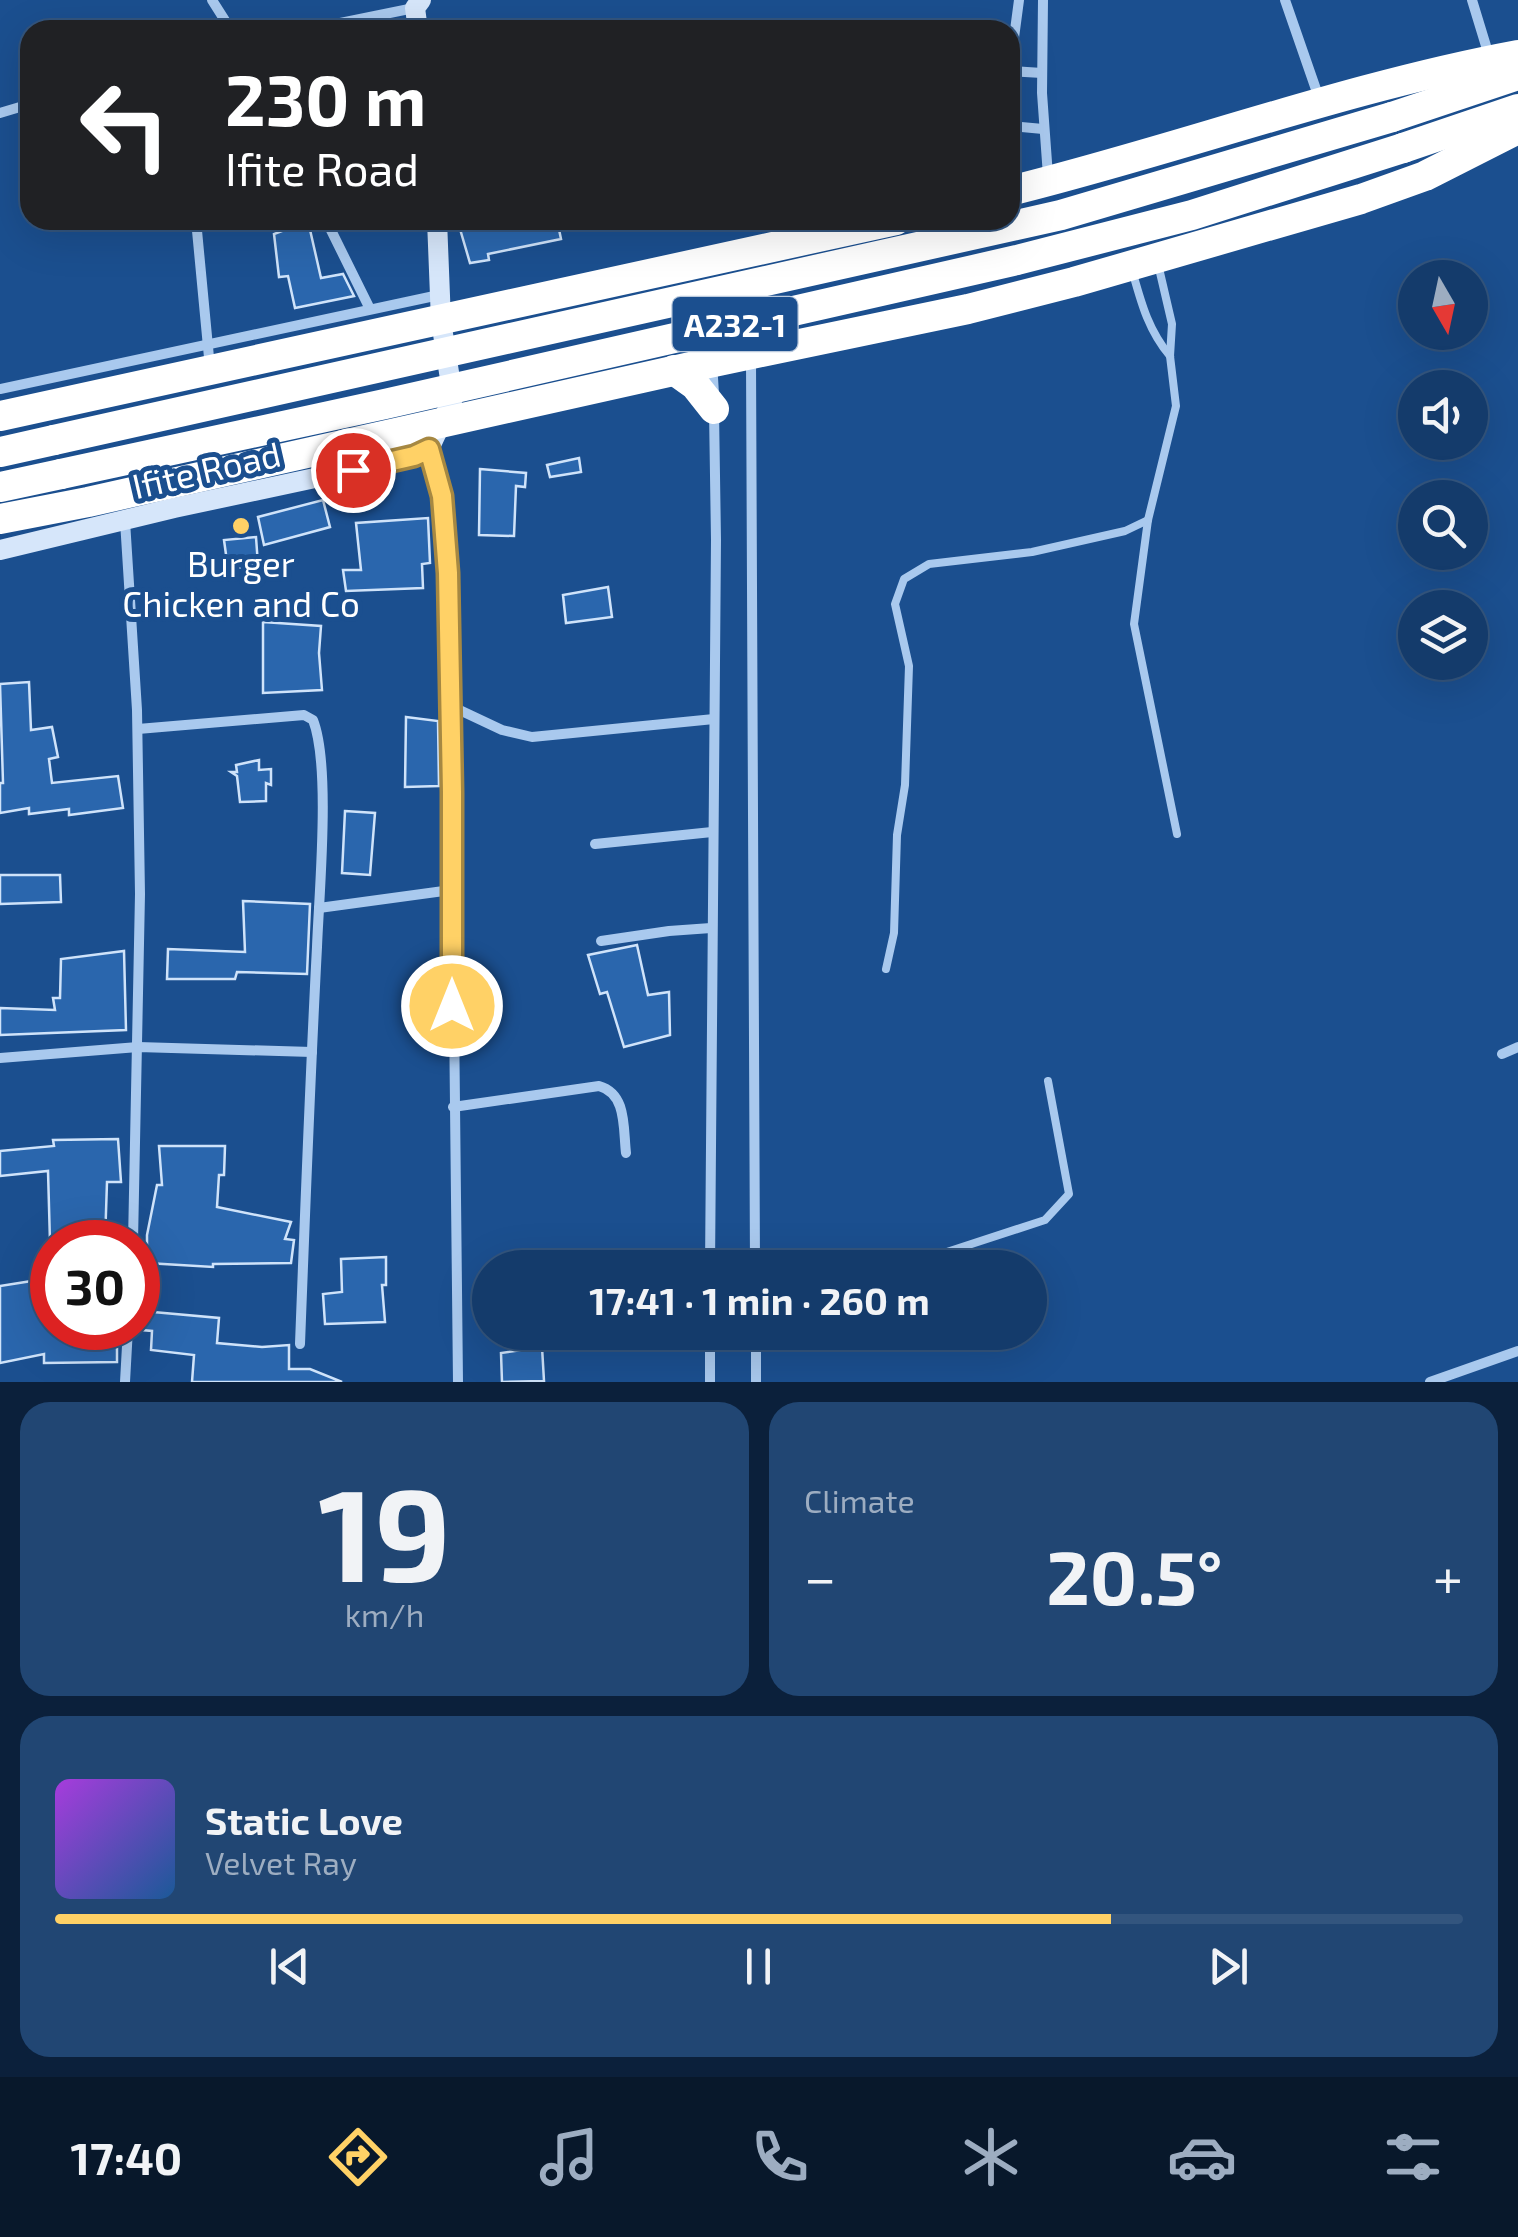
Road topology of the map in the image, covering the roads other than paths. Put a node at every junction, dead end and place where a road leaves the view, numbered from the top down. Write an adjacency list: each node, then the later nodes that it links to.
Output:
1 (1043, 0): 8 (street)
2 (1286, 0): 10 (street)
3 (1472, 0): 6 (street)
4 (418, 4): 5 (street)
5 (349, 20)
6 (1504, 57): 10 (highway)
7 (1020, 71): 8 (street)
8 (1042, 73): 13 (street)
9 (1518, 75): 17 (highway, A232-1, bridge)
10 (1321, 104): 15 (highway)
11 (1518, 109): 37 (highway, A232-1, bridge)
12 (1020, 127): 13 (street)
13 (1043, 129): 15 (street)
14 (1518, 129): 24 (highway)
15 (1049, 182): 16 (highway)
16 (1020, 189)
17 (1020, 224)
18 (197, 230): 29 (street)
19 (331, 230): 26 (street)
20 (437, 230): 25 (street)
21 (848, 230): 23 (highway)
22 (995, 230): 36 (highway, A232-1, bridge)
23 (705, 260): 25 (highway); 27 (street); 30 (street)
24 (1144, 263): 27 (highway); 28 (lane); 28 (lane)
25 (440, 308): 26 (street); 29 (highway); 35 (street)
26 (370, 310): 29 (street)
27 (750, 354): 30 (highway); 63 (street)
28 (1170, 356): 39 (lane)
29 (209, 358): 32 (street); 34 (highway)
30 (714, 362): 31 (highway); 33 (street)
31 (674, 370): 33 (highway); 35 (highway)
32 (0, 389)
33 (714, 410): 43 (street)
34 (0, 416)
35 (442, 423): 38 (highway); 40 (street, Ifite Road); 42 (street)
36 (0, 452)
37 (0, 487)
38 (0, 519)
39 (1148, 520): 46 (lane); 52 (lane)
40 (125, 521): 41 (street, Ifite Road); 44 (street)
41 (0, 550)
42 (451, 706): 43 (street); 48 (street)
43 (714, 720): 45 (street)
44 (138, 728): 49 (street); 53 (street)
45 (712, 832): 47 (street); 50 (street)
46 (1177, 834)
47 (595, 844)
48 (452, 890): 49 (street); 59 (street)
49 (319, 908): 55 (street)
50 (711, 928): 51 (street); 62 (street)
51 (601, 942)
52 (886, 968)
53 (138, 1047): 55 (street); 57 (street); 61 (street)
54 (1518, 1048): 56 (street)
55 (312, 1052): 65 (street)
56 (1502, 1054)
57 (0, 1058)
58 (1048, 1082): 64 (lane)
59 (453, 1107): 60 (street); 71 (street)
60 (626, 1152)
61 (134, 1220)
62 (710, 1250)
63 (756, 1250)
64 (953, 1250)
65 (300, 1344)
66 (127, 1350): 70 (street)
67 (710, 1350): 72 (street)
68 (756, 1350): 73 (street)
69 (1518, 1350): 74 (street)
70 (125, 1382)
71 (458, 1382)
72 (710, 1382)
73 (756, 1382)
74 (1430, 1382)

